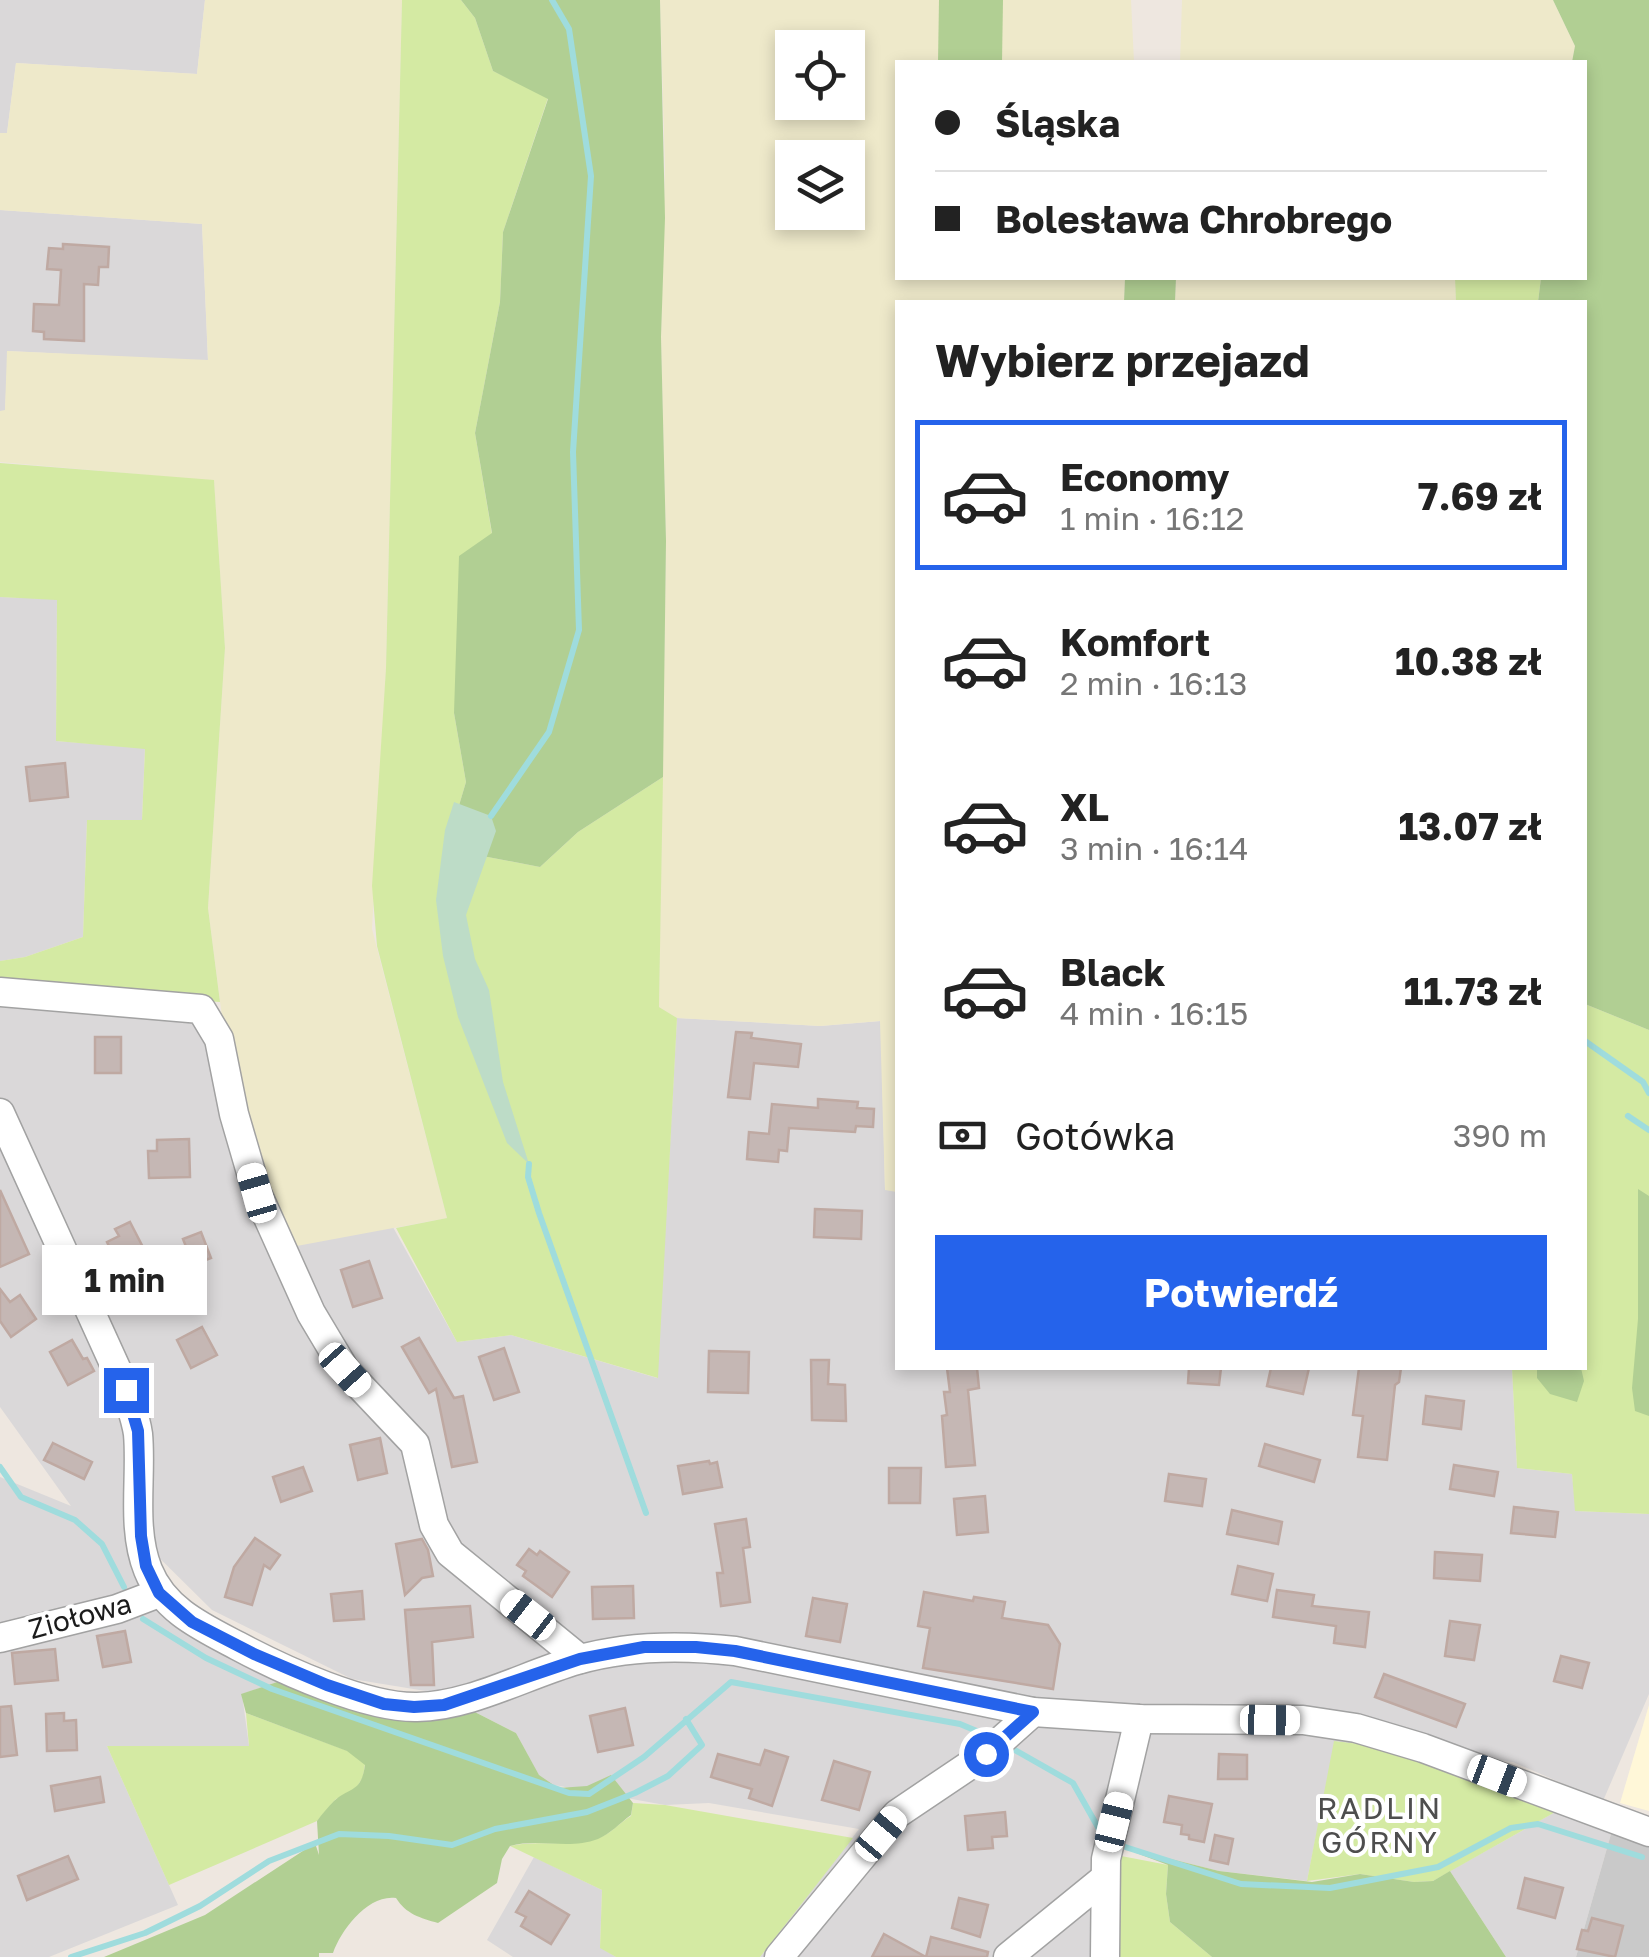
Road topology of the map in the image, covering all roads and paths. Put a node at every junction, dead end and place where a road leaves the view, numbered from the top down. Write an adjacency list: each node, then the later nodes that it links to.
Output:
1 (0, 992): 5 (street)
2 (0, 1113): 3 (street)
3 (159, 1593): 4 (street, Ziołowa); 5 (street)
4 (0, 1638)
5 (580, 1659): 6 (street)
6 (1033, 1712): 7 (street); 10 (street)
7 (1139, 1718): 8 (street); 9 (street)
8 (1649, 1832)
9 (1106, 1869): 11 (street); 12 (street)
10 (779, 1957)
11 (1008, 1957)
12 (1105, 1957)

